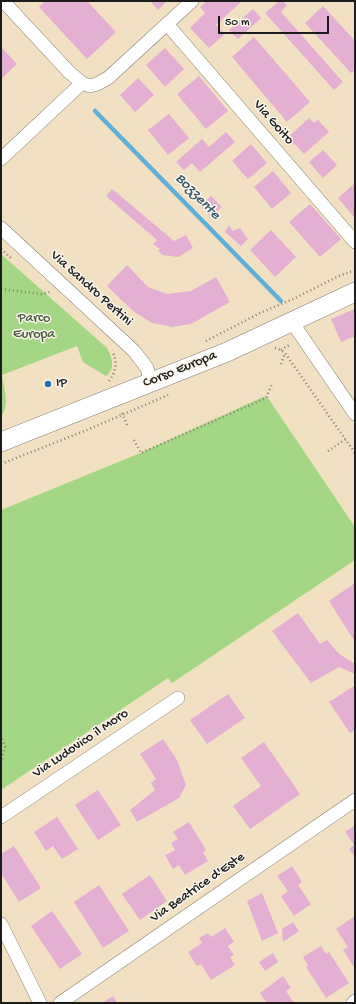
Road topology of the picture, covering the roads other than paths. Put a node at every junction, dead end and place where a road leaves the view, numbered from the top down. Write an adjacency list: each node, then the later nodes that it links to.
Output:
1 (3, 1): 4 (street)
2 (192, 1): 3 (street)
3 (167, 24): 4 (street); 7 (street, Via Goito)
4 (82, 83): 5 (street)
5 (1, 159)
6 (1, 228): 10 (street, Via Sandro Pertini)
7 (355, 242)
8 (355, 292): 9 (main road, Corso Europa)
9 (292, 322): 10 (main road, Corso Europa); 11 (street)
10 (150, 382): 12 (main road, Corso Europa)
11 (355, 414)
12 (1, 442)
13 (178, 698): 15 (street, Via Ludovico il Moro)
14 (355, 800): 18 (street, Via Beatrice d'Este)
15 (1, 817)
16 (1, 924): 17 (street)
17 (40, 1003)
18 (60, 1003)

